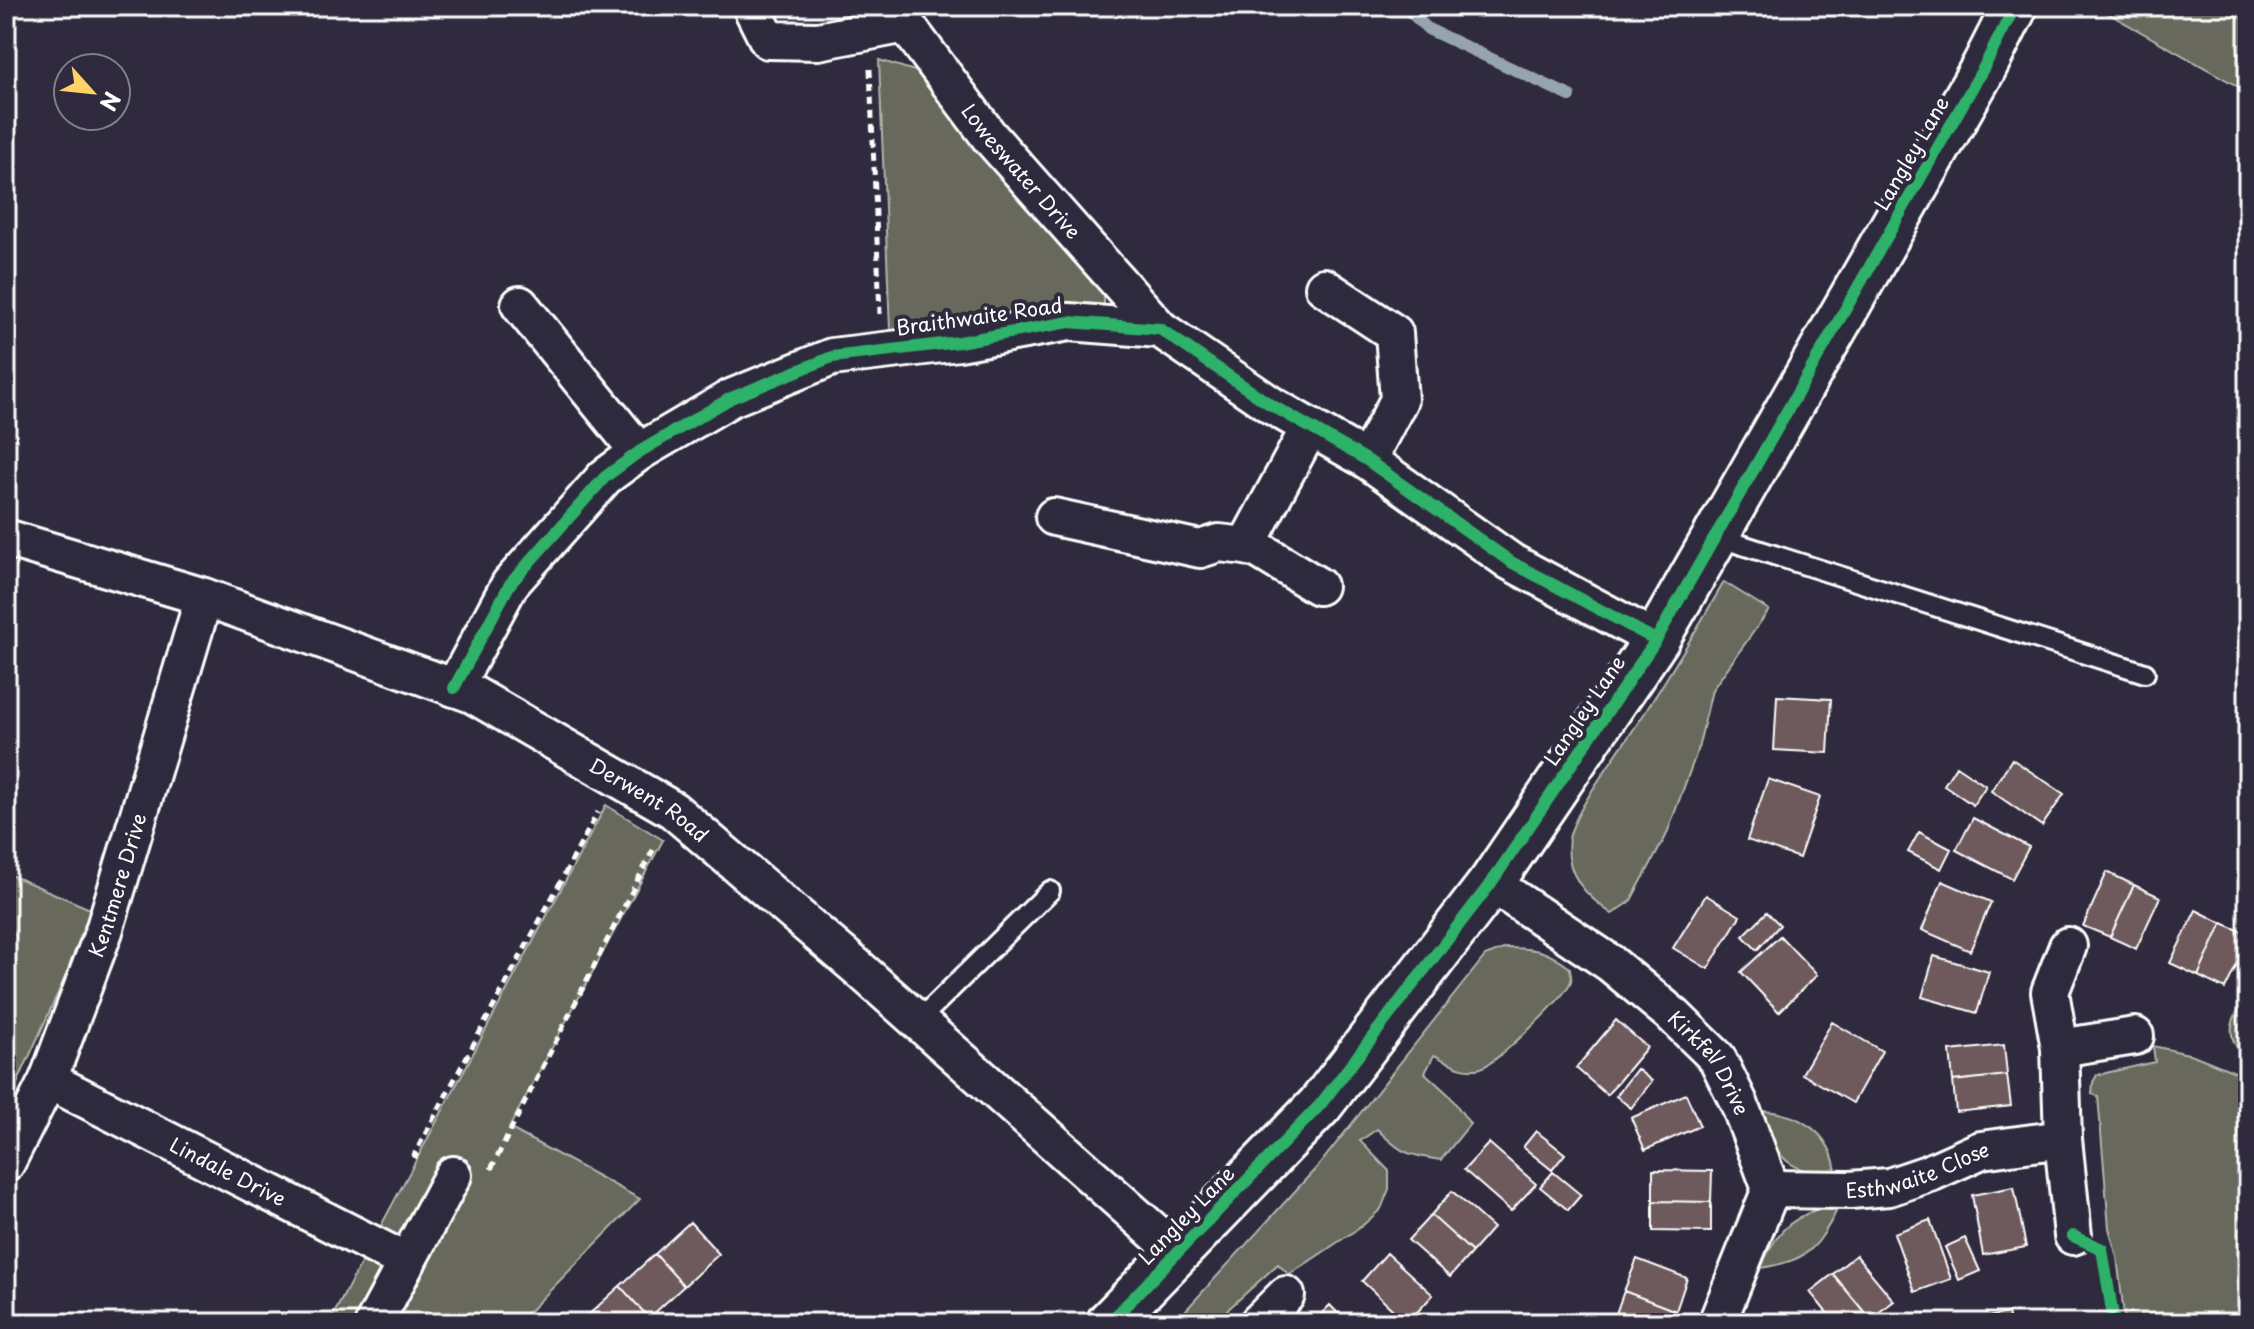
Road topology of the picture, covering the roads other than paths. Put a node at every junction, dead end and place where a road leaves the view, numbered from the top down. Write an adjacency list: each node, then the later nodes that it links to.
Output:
1 (751, 6): 3 (street)
2 (2015, 6): 11 (street, Langley Lane)
3 (889, 21): 6 (street, Loweswater Drive)
4 (1324, 287): 9 (street)
5 (520, 305): 8 (street)
6 (1160, 329): 7 (street); 8 (street, Braithwaite Road)
7 (1310, 427): 9 (street); 13 (street)
8 (639, 452): 18 (street, Braithwaite Road)
9 (1367, 460): 16 (street)
10 (1054, 517): 13 (street)
11 (1714, 536): 16 (street, Langley Lane); 17 (lane)
12 (6, 538): 15 (street, Derwent Road)
13 (1246, 546): 14 (street)
14 (1318, 586)
15 (204, 597): 18 (street, Derwent Road); 25 (street, Kentmere Drive)
16 (1656, 640): 19 (street, Langley Lane)
17 (2145, 673)
18 (454, 688): 22 (street, Derwent Road)
19 (1491, 883): 29 (street, Kirkfell Drive); 31 (street, Langley Lane)
20 (1050, 891): 22 (lane)
21 (2068, 946): 24 (street)
22 (918, 1021): 31 (street, Derwent Road)
23 (2135, 1036): 24 (street)
24 (2060, 1048): 26 (street)
25 (48, 1080): 27 (street, Kentmere Drive); 32 (street, Lindale Drive)
26 (2063, 1139): 29 (street, Esthwaite Close); 30 (street)
27 (6, 1163)
28 (471, 1175): 32 (street)
29 (1771, 1189): 37 (street)
30 (2073, 1236)
31 (1177, 1252): 35 (street, Langley Lane)
32 (407, 1262): 34 (street)
33 (1286, 1295): 36 (street)
34 (374, 1323)
35 (1109, 1323)
36 (1258, 1323)
37 (1717, 1323)

